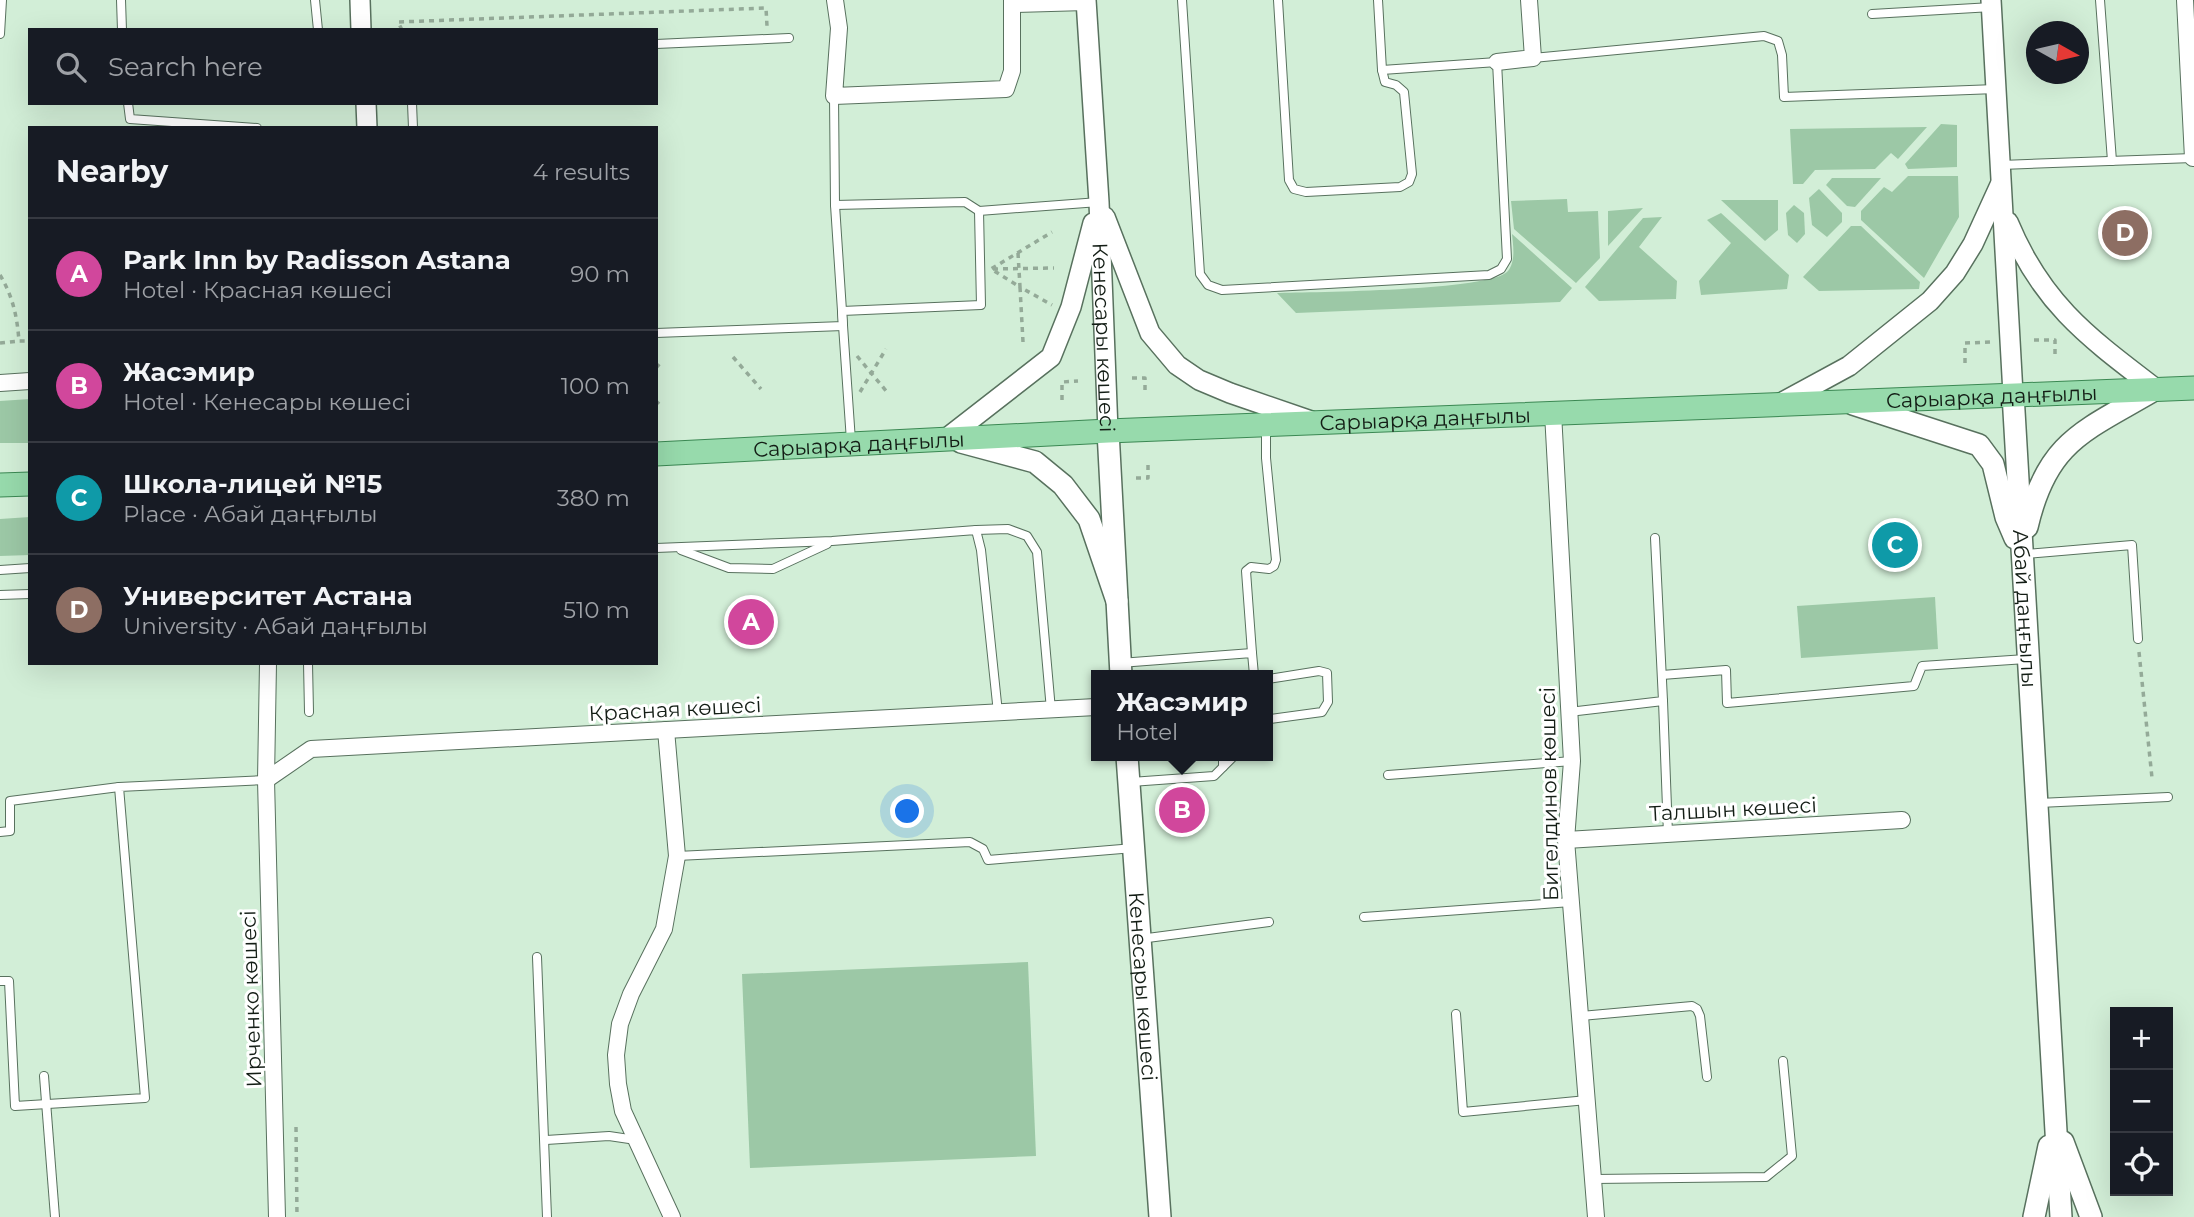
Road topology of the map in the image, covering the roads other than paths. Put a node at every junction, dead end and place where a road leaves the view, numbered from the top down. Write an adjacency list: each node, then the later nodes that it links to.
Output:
1 (2, 0): 19 (lane)
2 (121, 0): 16 (lane)
3 (315, 0): 17 (lane)
4 (360, 0): 18 (street)
5 (835, 0): 26 (street)
6 (1182, 0): 23 (lane)
7 (1278, 0): 24 (lane)
8 (1378, 0): 24 (lane)
9 (1529, 0): 22 (street)
10 (2100, 0): 35 (lane)
11 (2185, 0): 34 (street)
12 (1086, 1): 13 (street); 37 (street, Кенесары көшесі)
13 (1012, 2): 26 (street)
14 (1992, 4): 15 (lane); 25 (street, Абай даңғылы)
15 (1872, 14)
16 (122, 28)
17 (318, 28)
18 (361, 28)
19 (0, 34)
20 (789, 38): 21 (lane)
21 (658, 44)
22 (1533, 58): 23 (street); 25 (lane)
23 (1497, 62): 24 (lane)
24 (1382, 71)
25 (1997, 89): 36 (street, Абай даңғылы)
26 (834, 96): 38 (lane)
27 (128, 105): 30 (lane)
28 (366, 105): 32 (street)
29 (412, 105): 33 (lane)
30 (130, 123): 31 (lane)
31 (206, 126)
32 (367, 126)
33 (413, 126)
34 (2194, 158): 35 (lane)
35 (2112, 161): 36 (lane)
36 (2001, 173): 39 (street, Абай даңғылы); 49 (street)
37 (1098, 202): 40 (lane); 51 (street); 53 (street, Кенесары көшесі); 54 (street)
38 (835, 205): 40 (lane); 41 (lane)
39 (2003, 210): 46 (street); 47 (street, Абай даңғылы)
40 (979, 211): 41 (lane)
41 (843, 326): 42 (lane); 55 (lane)
42 (658, 333)
43 (28, 381): 44 (street)
44 (0, 383)
45 (2194, 388): 46 (main road, Сарыарқа даңғылы)
46 (2156, 389): 47 (main road, Сарыарқа даңғылы); 64 (main road)
47 (2013, 394): 48 (main road, Сарыарқа даңғылы); 64 (main road, Абай даңғылы)
48 (1844, 401): 49 (main road, Сарыарқа даңғылы); 64 (main road)
49 (1779, 404): 50 (main road, Сарыарқа даңғылы)
50 (1553, 412): 51 (main road, Сарыарқа даңғылы); 83 (street, Бигелдинов көшесі)
51 (1315, 422): 52 (main road, Сарыарқа даңғылы)
52 (1266, 424): 53 (main road, Сарыарқа даңғылы); 71 (lane)
53 (1108, 430): 54 (main road, Сарыарқа даңғылы); 69 (main road, Кенесары көшесі)
54 (947, 438): 55 (main road, Сарыарқа даңғылы); 69 (main road)
55 (851, 444): 56 (main road, Сарыарқа даңғылы)
56 (658, 454)
57 (28, 484): 58 (main road)
58 (0, 485)
59 (976, 530): 61 (lane); 81 (lane); 84 (lane)
60 (1655, 538): 77 (lane)
61 (832, 541): 62 (lane); 62 (lane)
62 (675, 547): 63 (lane)
63 (658, 548)
64 (2022, 552): 70 (lane); 72 (main road, Абай даңғылы)
65 (28, 568): 66 (lane)
66 (0, 570)
67 (28, 594): 68 (lane)
68 (0, 595)
69 (1116, 601): 75 (main road, Кенесары көшесі)
70 (2138, 639)
71 (1252, 653): 75 (lane); 76 (lane)
72 (2027, 659): 77 (lane); 97 (main road, Абай даңғылы)
73 (268, 665): 93 (street, Ирченко көшесі)
74 (308, 665): 82 (lane)
75 (1120, 669)
76 (1254, 670)
77 (1662, 675): 79 (lane)
78 (1273, 678): 85 (lane)
79 (1663, 701): 83 (lane); 100 (lane)
80 (1091, 707): 81 (street, Красная көшесі)
81 (1051, 709): 84 (street, Красная көшесі)
82 (309, 712)
83 (1569, 712): 90 (street, Бигелдинов көшесі)
84 (998, 713): 86 (street, Красная көшесі)
85 (1273, 719)
86 (666, 730): 93 (street, Красная көшесі); 103 (street)
87 (1127, 761): 94 (main road, Кенесары көшесі)
88 (1223, 761): 91 (lane)
89 (1229, 761): 91 (lane)
90 (1572, 761): 92 (lane); 101 (street, Бигелдинов көшесі)
91 (1223, 767): 94 (lane)
92 (1388, 775)
93 (266, 780): 95 (lane); 122 (street, Ирченко көшесі)
94 (1129, 782): 102 (main road, Кенесары көшесі)
95 (120, 787): 99 (lane); 116 (lane)
96 (2168, 797): 97 (lane)
97 (2036, 803): 117 (main road, Абай даңғылы)
98 (1902, 820): 100 (street, Талшын көшесі)
99 (0, 832)
100 (1668, 834): 101 (street, Талшын көшесі)
101 (1566, 841): 104 (street, Бигелдинов көшесі)
102 (1135, 848): 103 (lane); 107 (main road, Кенесары көшесі)
103 (677, 856): 119 (street)
104 (1572, 902): 105 (lane); 111 (street, Бигелдинов көшесі)
105 (1364, 917)
106 (1269, 922): 107 (lane)
107 (1140, 939): 125 (main road, Кенесары көшесі)
108 (537, 957): 118 (lane)
109 (0, 981): 116 (lane)
110 (1456, 1014): 115 (lane)
111 (1581, 1016): 114 (lane); 115 (street, Бигелдинов көшесі)
112 (1783, 1061): 120 (lane)
113 (44, 1076): 116 (lane)
114 (1707, 1077)
115 (1587, 1100): 120 (street, Бигелдинов көшесі)
116 (47, 1105): 121 (lane)
117 (2055, 1120): 127 (main road); 128 (main road, Абай даңғылы); 129 (main road)
118 (546, 1140): 119 (lane); 123 (lane)
119 (636, 1140): 124 (street)
120 (1594, 1179): 126 (street, Бигелдинов көшесі)
121 (55, 1217)
122 (277, 1217)
123 (547, 1217)
124 (672, 1217)
125 (1160, 1217)
126 (1597, 1217)
127 (2034, 1217)
128 (2061, 1217)
129 (2091, 1217)

